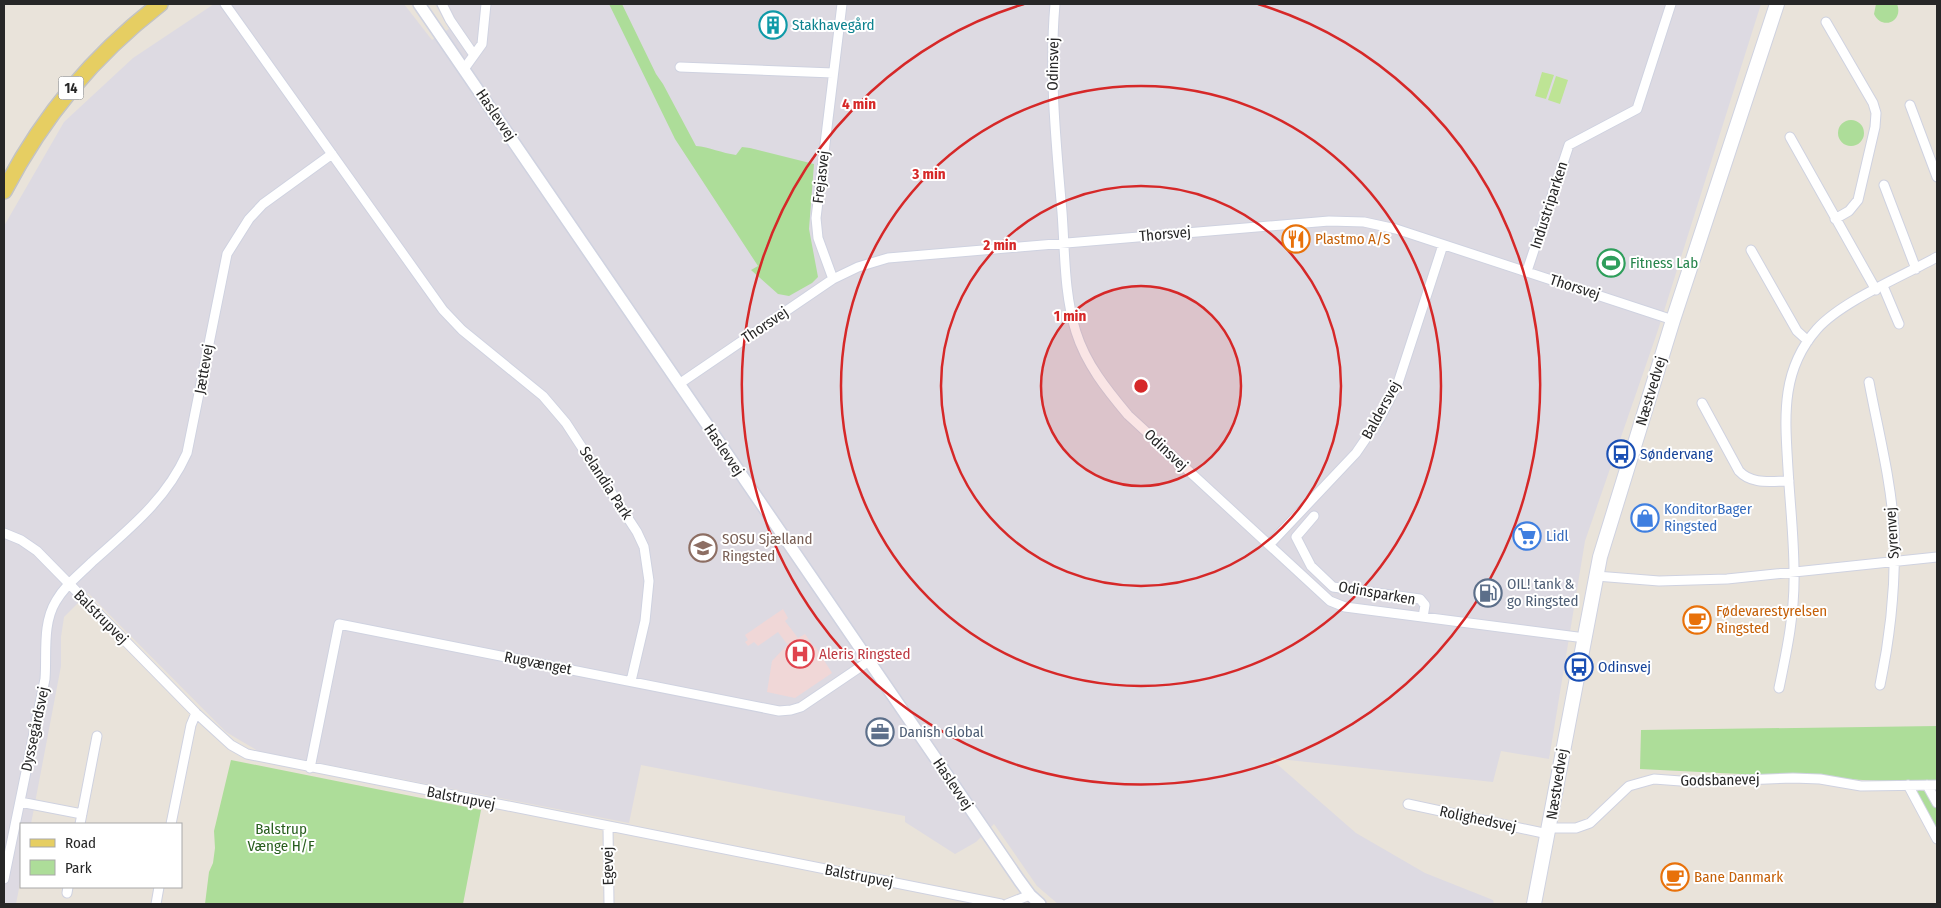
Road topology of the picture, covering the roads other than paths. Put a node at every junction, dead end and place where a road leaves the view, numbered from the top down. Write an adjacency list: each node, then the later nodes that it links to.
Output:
1 (160, 4): 20 (main road, 14)
2 (225, 4): 17 (street)
3 (419, 4): 13 (street, Haslevvej)
4 (442, 4): 11 (street)
5 (486, 4): 11 (street)
6 (842, 4): 14 (street, Frejasvej)
7 (1055, 4): 22 (street, Odinsvej)
8 (1671, 4): 27 (street, Industriparken)
9 (1777, 4): 30 (main road, Næstvedvej)
10 (1826, 22): 21 (street)
11 (474, 55): 13 (street)
12 (680, 67): 14 (street)
13 (464, 69): 34 (street, Haslevvej)
14 (833, 73): 28 (street, Frejasvej)
15 (1910, 105): 18 (street)
16 (1790, 137): 21 (street)
17 (332, 154): 46 (street, Jættevej); 50 (street, Selandia Park)
18 (1937, 177)
19 (1884, 186): 26 (street)
20 (4, 191)
21 (1835, 218): 29 (street)
22 (1064, 242): 23 (street, Thorsvej); 28 (street, Thorsvej); 39 (street, Odinsvej)
23 (1443, 245): 27 (street, Thorsvej); 39 (street, Baldersvej)
24 (1751, 250): 32 (street)
25 (1937, 257): 26 (street)
26 (1916, 269): 29 (street)
27 (1527, 271): 30 (street, Thorsvej)
28 (833, 279): 34 (street, Thorsvej)
29 (1880, 288): 31 (street); 32 (street)
30 (1673, 320): 44 (main road, Næstvedvej)
31 (1899, 324)
32 (1808, 341): 36 (street)
33 (1869, 382): 41 (street, Syrenvej)
34 (679, 384): 49 (street, Haslevvej)
35 (1702, 403): 36 (street)
36 (1789, 481): 42 (street)
37 (1314, 516): 43 (street, Odinsparken)
38 (4, 533): 46 (street, Balstrupvej)
39 (1269, 545): 45 (street, Odinsvej)
40 (1937, 557): 41 (street)
41 (1894, 561): 42 (street); 51 (street, Syrenvej)
42 (1794, 572): 44 (street); 52 (street)
43 (1319, 573): 45 (street, Odinsparken); 47 (street, Odinsparken)
44 (1596, 576): 48 (main road, Næstvedvej)
45 (1310, 583): 47 (street, Odinsvej)
46 (69, 584): 53 (street, Balstrupvej); 59 (street, Dyssegårdsvej)
47 (1423, 617): 48 (street, Odinsvej)
48 (1585, 638): 66 (main road, Næstvedvej)
49 (869, 661): 50 (street, Rugvænget); 70 (street, Haslevvej)
50 (631, 681): 55 (street, Rugvænget)
51 (1880, 685)
52 (1779, 688)
53 (196, 713): 55 (street, Balstrupvej); 64 (street)
54 (98, 736): 62 (street)
55 (310, 768): 65 (street, Balstrupvej)
56 (1927, 784): 57 (street, Godsbanevej); 58 (street, Godsbanevej); 60 (street)
57 (1908, 785): 66 (street, Godsbanevej); 67 (street)
58 (1937, 785)
59 (20, 802): 62 (street); 68 (street, Dyssegårdsvej)
60 (1937, 803)
61 (1408, 804): 66 (street, Rolighedsvej)
62 (82, 814): 63 (street)
63 (80, 823)
64 (171, 823)
65 (608, 827): 72 (street, Egevej); 73 (street, Balstrupvej)
66 (1548, 831): 76 (main road, Næstvedvej)
67 (1937, 839)
68 (4, 879)
69 (159, 888): 71 (street)
70 (1030, 895): 74 (street); 75 (street)
71 (156, 904)
72 (609, 904)
73 (1001, 904)
74 (1007, 904)
75 (1040, 904)
76 (1534, 904)

